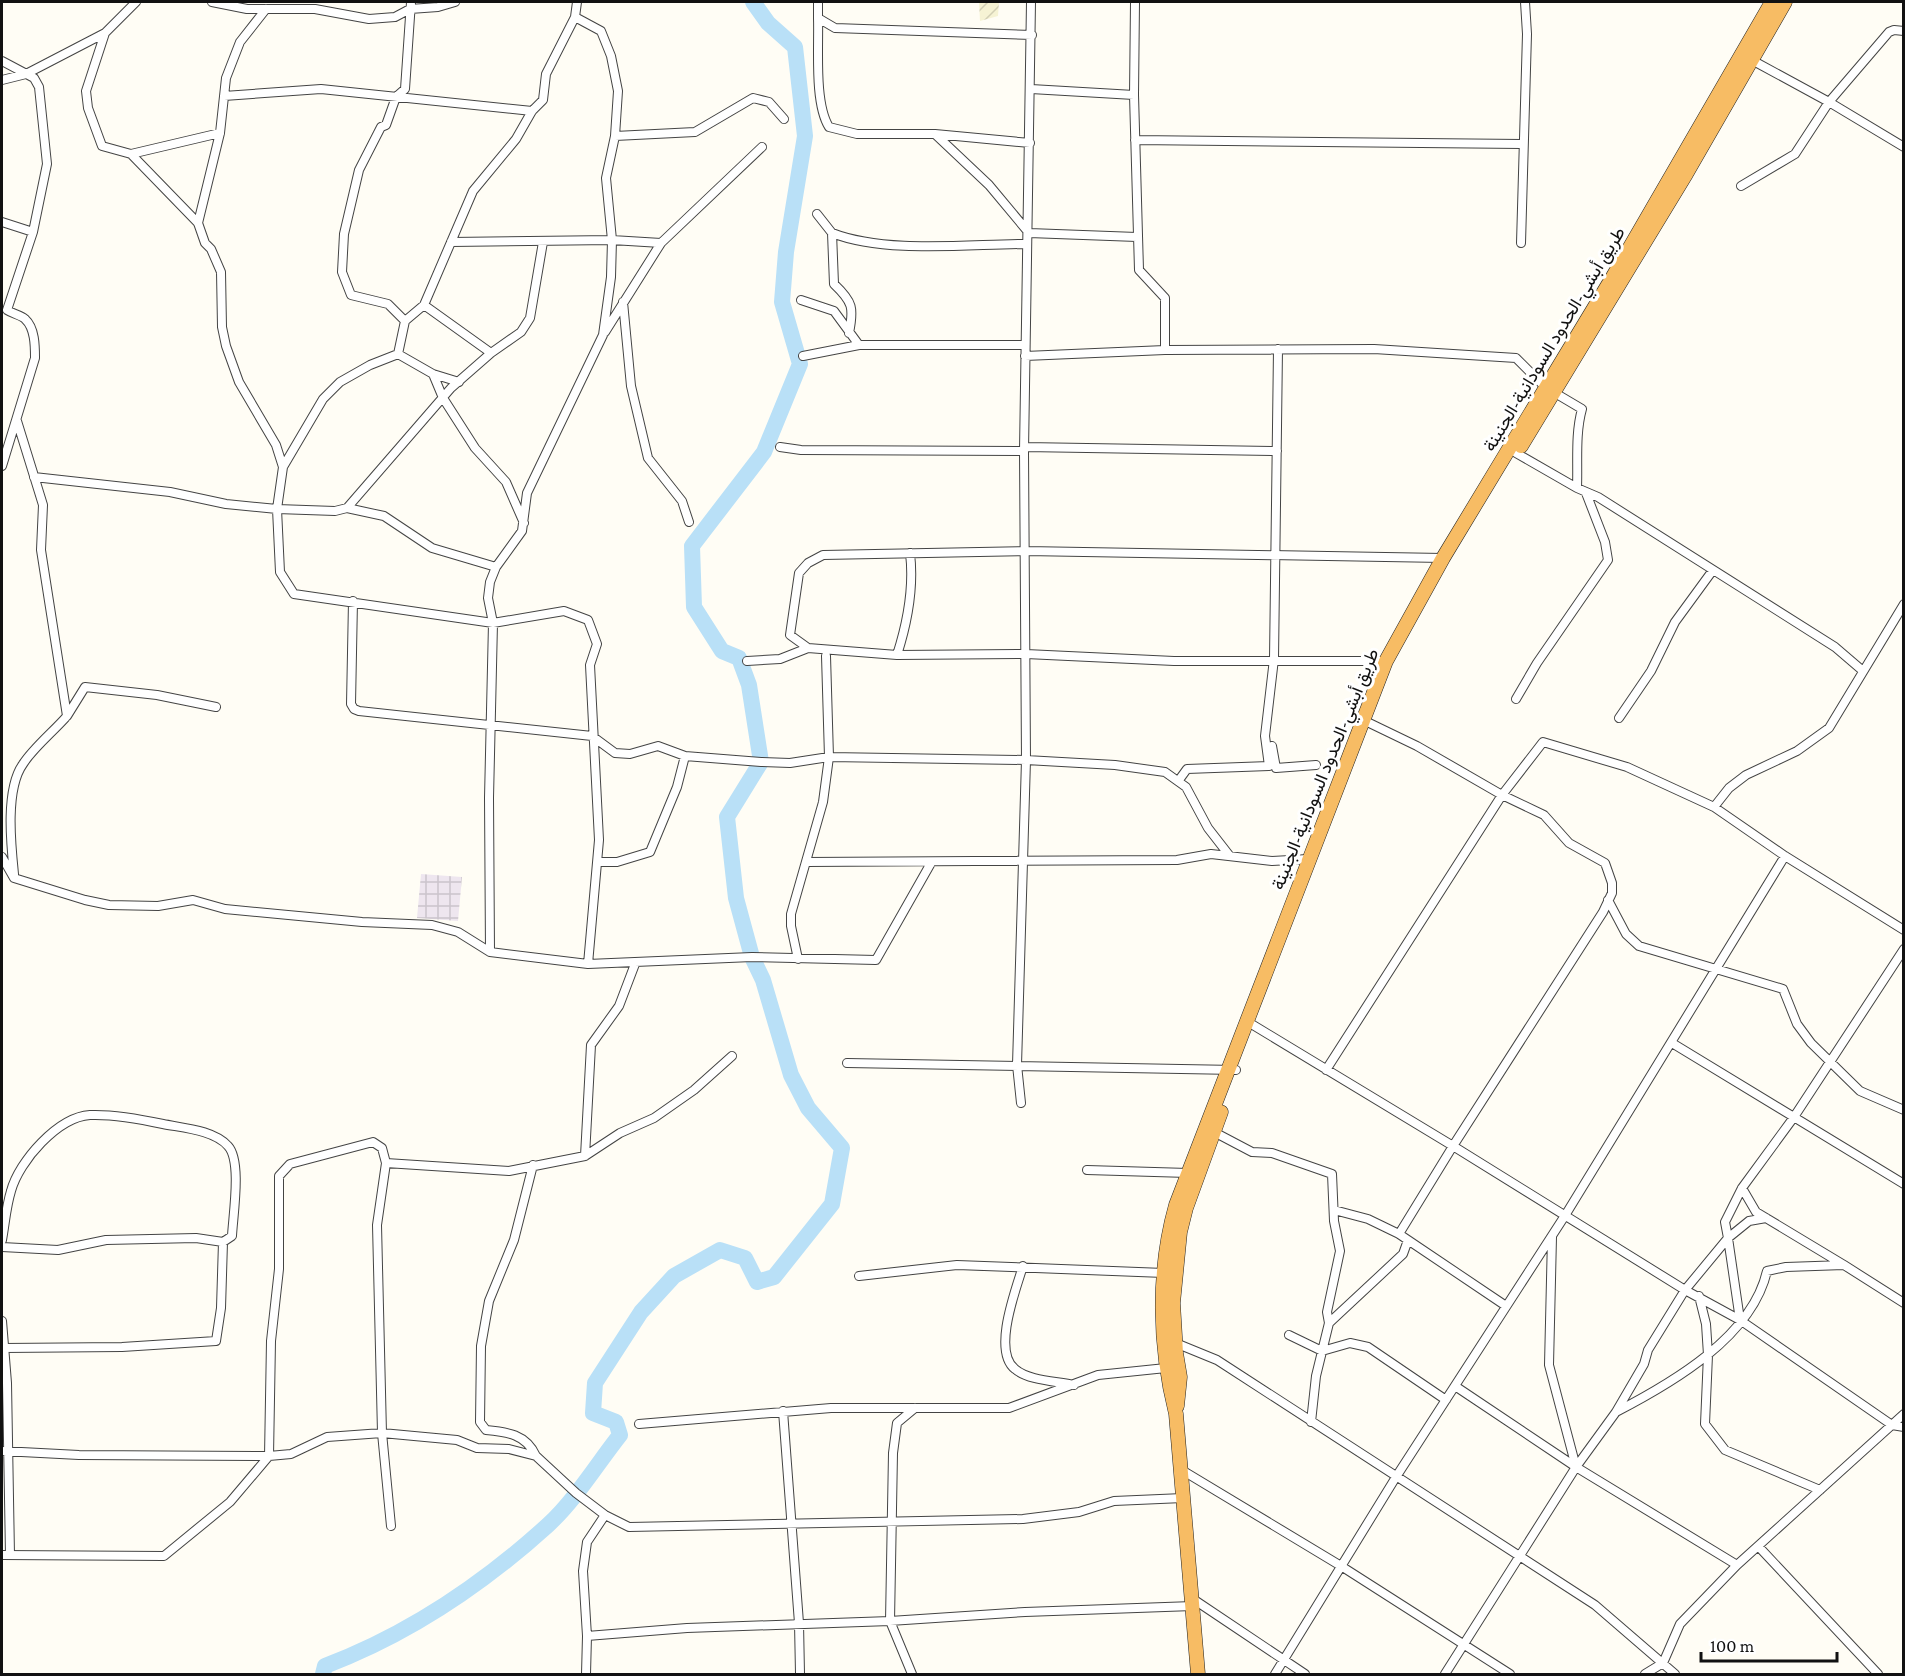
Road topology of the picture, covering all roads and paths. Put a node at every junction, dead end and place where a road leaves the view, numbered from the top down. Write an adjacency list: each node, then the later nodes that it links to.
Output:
1 (136, 2): 18 (street)
2 (212, 2): 13 (street)
3 (334, 2): 14 (street)
4 (455, 2): 12 (street)
5 (577, 2): 15 (street)
6 (818, 2): 16 (street)
7 (1031, 2): 19 (street)
8 (1135, 2): 25 (street)
9 (1525, 2): 36 (street)
10 (1772, 2): 20 (highway, طريق أبشي-الحدود السودانية-الجنينة)
11 (1785, 2): 20 (highway)
12 (410, 5): 14 (street); 27 (street)
13 (266, 9): 14 (street); 26 (street)
14 (335, 12)
15 (575, 17): 29 (street); 33 (street)
16 (818, 18): 19 (street); 32 (street)
17 (1904, 31): 28 (street)
18 (105, 33): 22 (street); 39 (street)
19 (1032, 35): 24 (street)
20 (1747, 58): 28 (street); 70 (highway, طريق أبشي-الحدود السودانية-الجنينة)
21 (2, 60): 22 (street)
22 (26, 74): 23 (street); 44 (street)
23 (2, 80)
24 (1031, 89): 25 (street); 35 (street)
25 (1134, 95): 34 (street)
26 (224, 96): 27 (street); 31 (street)
27 (396, 97): 29 (street); 57 (street)
28 (1829, 102): 38 (street); 40 (street)
29 (532, 111): 49 (street)
30 (784, 119): 33 (street)
31 (220, 133): 39 (street); 43 (street)
32 (935, 134): 35 (street); 46 (street)
33 (615, 136): 48 (street)
34 (1135, 140): 36 (street); 47 (street)
35 (1030, 143): 46 (street)
36 (1522, 144): 53 (street)
37 (762, 147): 51 (street)
38 (1904, 147)
39 (131, 154): 43 (street)
40 (1741, 186)
41 (817, 214): 45 (street)
42 (2, 222): 44 (street)
43 (198, 223): 79 (street)
44 (33, 232): 72 (street)
45 (832, 233): 52 (street); 58 (street)
46 (1029, 233): 47 (street); 52 (street)
47 (1137, 237): 63 (street)
48 (612, 240): 50 (street); 51 (street); 59 (street)
49 (451, 242): 50 (street); 56 (street)
50 (543, 242): 64 (street)
51 (662, 243): 55 (street)
52 (1027, 243): 61 (street)
53 (1521, 243)
54 (801, 300): 58 (street)
55 (623, 302): 59 (street); 85 (street)
56 (424, 305): 57 (street); 64 (street)
57 (405, 321): 65 (street)
58 (849, 333): 60 (street)
59 (603, 335): 86 (street)
60 (859, 345): 61 (street); 66 (street)
61 (1025, 345): 67 (street)
62 (1278, 349): 63 (street); 70 (street); 75 (street)
63 (1165, 350): 67 (street)
64 (491, 352): 69 (street)
65 (398, 354): 68 (street); 79 (street)
66 (803, 356)
67 (1025, 356): 74 (street)
68 (433, 374): 69 (street); 71 (street)
69 (459, 382): 71 (street)
70 (1550, 390): 77 (highway); 81 (street); 90 (highway, طريق أبشي-الحدود السودانية-الجنينة)
71 (443, 398): 83 (street); 86 (street)
72 (17, 421): 76 (street); 80 (street)
73 (780, 447): 74 (street)
74 (1025, 449): 75 (street); 87 (street)
75 (1277, 451): 89 (street)
76 (4, 452): 78 (street)
77 (1516, 453): 81 (street); 96 (highway)
78 (2, 466)
79 (284, 467): 84 (street)
80 (34, 477): 84 (street); 108 (street)
81 (1577, 488): 82 (street)
82 (1586, 493): 92 (street); 105 (street)
83 (347, 508): 84 (street); 91 (street)
84 (277, 509): 93 (street)
85 (689, 522)
86 (524, 524): 91 (street)
87 (1026, 550): 88 (street); 89 (street); 98 (street)
88 (910, 553): 97 (street); 99 (street)
89 (1276, 554): 90 (street); 101 (street)
90 (1443, 558): 96 (highway, طريق أبشي-الحدود السودانية-الجنينة)
91 (496, 567): 95 (street)
92 (1713, 570): 104 (street); 109 (street)
93 (353, 601): 95 (street); 111 (street)
94 (1904, 604): 104 (street)
95 (493, 623): 111 (street); 112 (street)
96 (1410, 625): 103 (highway, طريق أبشي-الحدود السودانية-الجنينة); 110 (highway)
97 (808, 648): 99 (street); 102 (street)
98 (1026, 654): 99 (street); 101 (street); 115 (street)
99 (897, 655)
100 (826, 656): 114 (street)
101 (1274, 659): 103 (street); 106 (street)
102 (747, 661)
103 (1386, 661): 110 (highway, طريق أبشي-الحدود السودانية-الجنينة)
104 (1863, 671): 120 (street)
105 (1516, 699)
106 (1269, 702): 116 (street); 117 (street)
107 (216, 707): 108 (street)
108 (67, 716): 129 (street)
109 (1619, 718)
110 (1365, 721): 118 (highway, طريق أبشي-الحدود السودانية-الجنينة); 119 (street)
111 (492, 724): 112 (street); 133 (street)
112 (591, 736): 113 (street); 125 (street)
113 (685, 756): 114 (street); 125 (street)
114 (829, 757): 115 (street); 126 (street)
115 (1026, 760): 117 (street); 127 (street)
116 (1316, 765)
117 (1179, 780): 121 (street)
118 (1337, 793): 124 (highway, طريق أبشي-الحدود السودانية-الجنينة); 138 (highway)
119 (1502, 795): 120 (street); 130 (street); 145 (street)
120 (1714, 807): 122 (street)
121 (1229, 855): 124 (street); 127 (street)
122 (1785, 856): 131 (street); 137 (street)
123 (2, 857): 129 (street)
124 (1308, 859): 144 (highway, طريق أبشي-الحدود السودانية-الجنينة)
125 (598, 862): 135 (street)
126 (806, 862): 128 (street); 134 (street)
127 (1022, 862): 128 (street); 143 (street)
128 (931, 863): 134 (street)
129 (14, 879): 133 (street)
130 (1608, 900): 137 (street); 150 (street)
131 (1904, 930)
132 (1904, 949): 141 (street)
133 (490, 952): 135 (street)
134 (798, 959): 136 (street)
135 (588, 964): 136 (street)
136 (635, 964): 151 (street)
137 (1718, 969): 139 (street); 141 (street)
138 (1252, 1025): 144 (highway); 145 (street)
139 (1672, 1043): 148 (street); 159 (street)
140 (732, 1056): 151 (street)
141 (1829, 1061): 147 (street); 148 (street)
142 (847, 1063): 143 (street)
143 (1017, 1065): 144 (street); 146 (street)
144 (1232, 1070): 149 (highway); 155 (highway, طريق أبشي-الحدود السودانية-الجنينة)
145 (1326, 1070): 150 (street)
146 (1021, 1103)
147 (1904, 1110)
148 (1794, 1117): 156 (street); 157 (street)
149 (1214, 1132): 158 (street); 170 (highway)
150 (1454, 1146): 159 (street); 161 (street)
151 (585, 1156): 153 (street)
152 (386, 1163): 153 (street); 197 (street); 199 (street)
153 (533, 1165): 200 (street)
154 (1087, 1170): 155 (street)
155 (1188, 1173): 170 (highway, طريق أبشي-الحدود السودانية-الجنينة)
156 (1903, 1184)
157 (1742, 1188): 160 (street); 163 (street)
158 (1334, 1210): 161 (street); 178 (street)
159 (1566, 1214): 162 (street); 172 (street)
160 (1766, 1218): 163 (street); 168 (street)
161 (1399, 1234): 165 (street)
162 (1552, 1236): 175 (street); 201 (street)
163 (1728, 1239): 172 (street); 176 (street)
164 (2, 1240): 166 (street)
165 (1408, 1240): 175 (street); 178 (street)
166 (223, 1242): 167 (street); 181 (street)
167 (2, 1246)
168 (1844, 1265): 174 (street); 176 (street)
169 (1023, 1266): 170 (street); 171 (street); 185 (street)
170 (1168, 1272): 180 (highway, طريق أبشي-الحدود السودانية-الجنينة)
171 (859, 1276)
172 (1685, 1290): 173 (street); 190 (street)
173 (1700, 1296): 176 (street); 183 (street)
174 (1904, 1303)
175 (1506, 1306): 186 (street)
176 (1740, 1320): 183 (street); 195 (street)
177 (2, 1321): 181 (street)
178 (1329, 1323): 182 (street)
179 (1289, 1335): 182 (street)
180 (1169, 1341): 184 (highway, طريق أبشي-الحدود السودانية-الجنينة); 191 (highway); 193 (street)
181 (4, 1348): 198 (street)
182 (1322, 1351): 187 (street); 193 (street)
183 (1708, 1355): 190 (street); 204 (street)
184 (1166, 1368): 185 (street); 191 (highway, طريق أبشي-الحدود السودانية-الجنينة)
185 (1074, 1385): 188 (street)
186 (1455, 1386): 187 (street); 201 (street)
187 (1446, 1400): 203 (street)
188 (915, 1408): 189 (street); 207 (street)
189 (783, 1411): 194 (street); 208 (street)
190 (1616, 1412): 201 (street)
191 (1176, 1414): 202 (highway)
192 (1904, 1414): 195 (street)
193 (1311, 1422): 203 (street)
194 (639, 1424)
195 (1892, 1425): 196 (street); 204 (street)
196 (1904, 1427)
197 (382, 1432): 199 (street); 200 (street); 209 (street)
198 (4, 1451): 199 (street); 211 (street)
199 (269, 1456): 211 (street)
200 (536, 1456): 206 (street)
201 (1576, 1467): 212 (street); 213 (street)
202 (1180, 1469): 205 (highway); 214 (street)
203 (1396, 1477): 212 (street); 214 (street)
204 (1820, 1490): 210 (street)
205 (1183, 1498): 207 (street); 215 (highway)
206 (605, 1515): 208 (street); 218 (street)
207 (892, 1520): 208 (street); 216 (street)
208 (790, 1522): 217 (street)
209 (391, 1526)
210 (1758, 1546): 213 (street); 232 (street)
211 (6, 1555)
212 (1520, 1557): 219 (street); 221 (street)
213 (1737, 1565): 221 (street)
214 (1341, 1566): 219 (street); 220 (street)
215 (1193, 1602): 216 (street); 220 (street); 225 (highway)
216 (890, 1621): 217 (street); 224 (street)
217 (800, 1623): 218 (street); 223 (street)
218 (587, 1636): 222 (street)
219 (1463, 1645): 228 (street); 229 (street)
220 (1284, 1660): 226 (street); 227 (street)
221 (1663, 1663): 230 (street); 231 (street)
222 (586, 1674)
223 (801, 1674)
224 (912, 1674)
225 (1198, 1674)
226 (1275, 1674)
227 (1305, 1674)
228 (1445, 1674)
229 (1510, 1674)
230 (1645, 1674)
231 (1675, 1674)
232 (1878, 1674)

